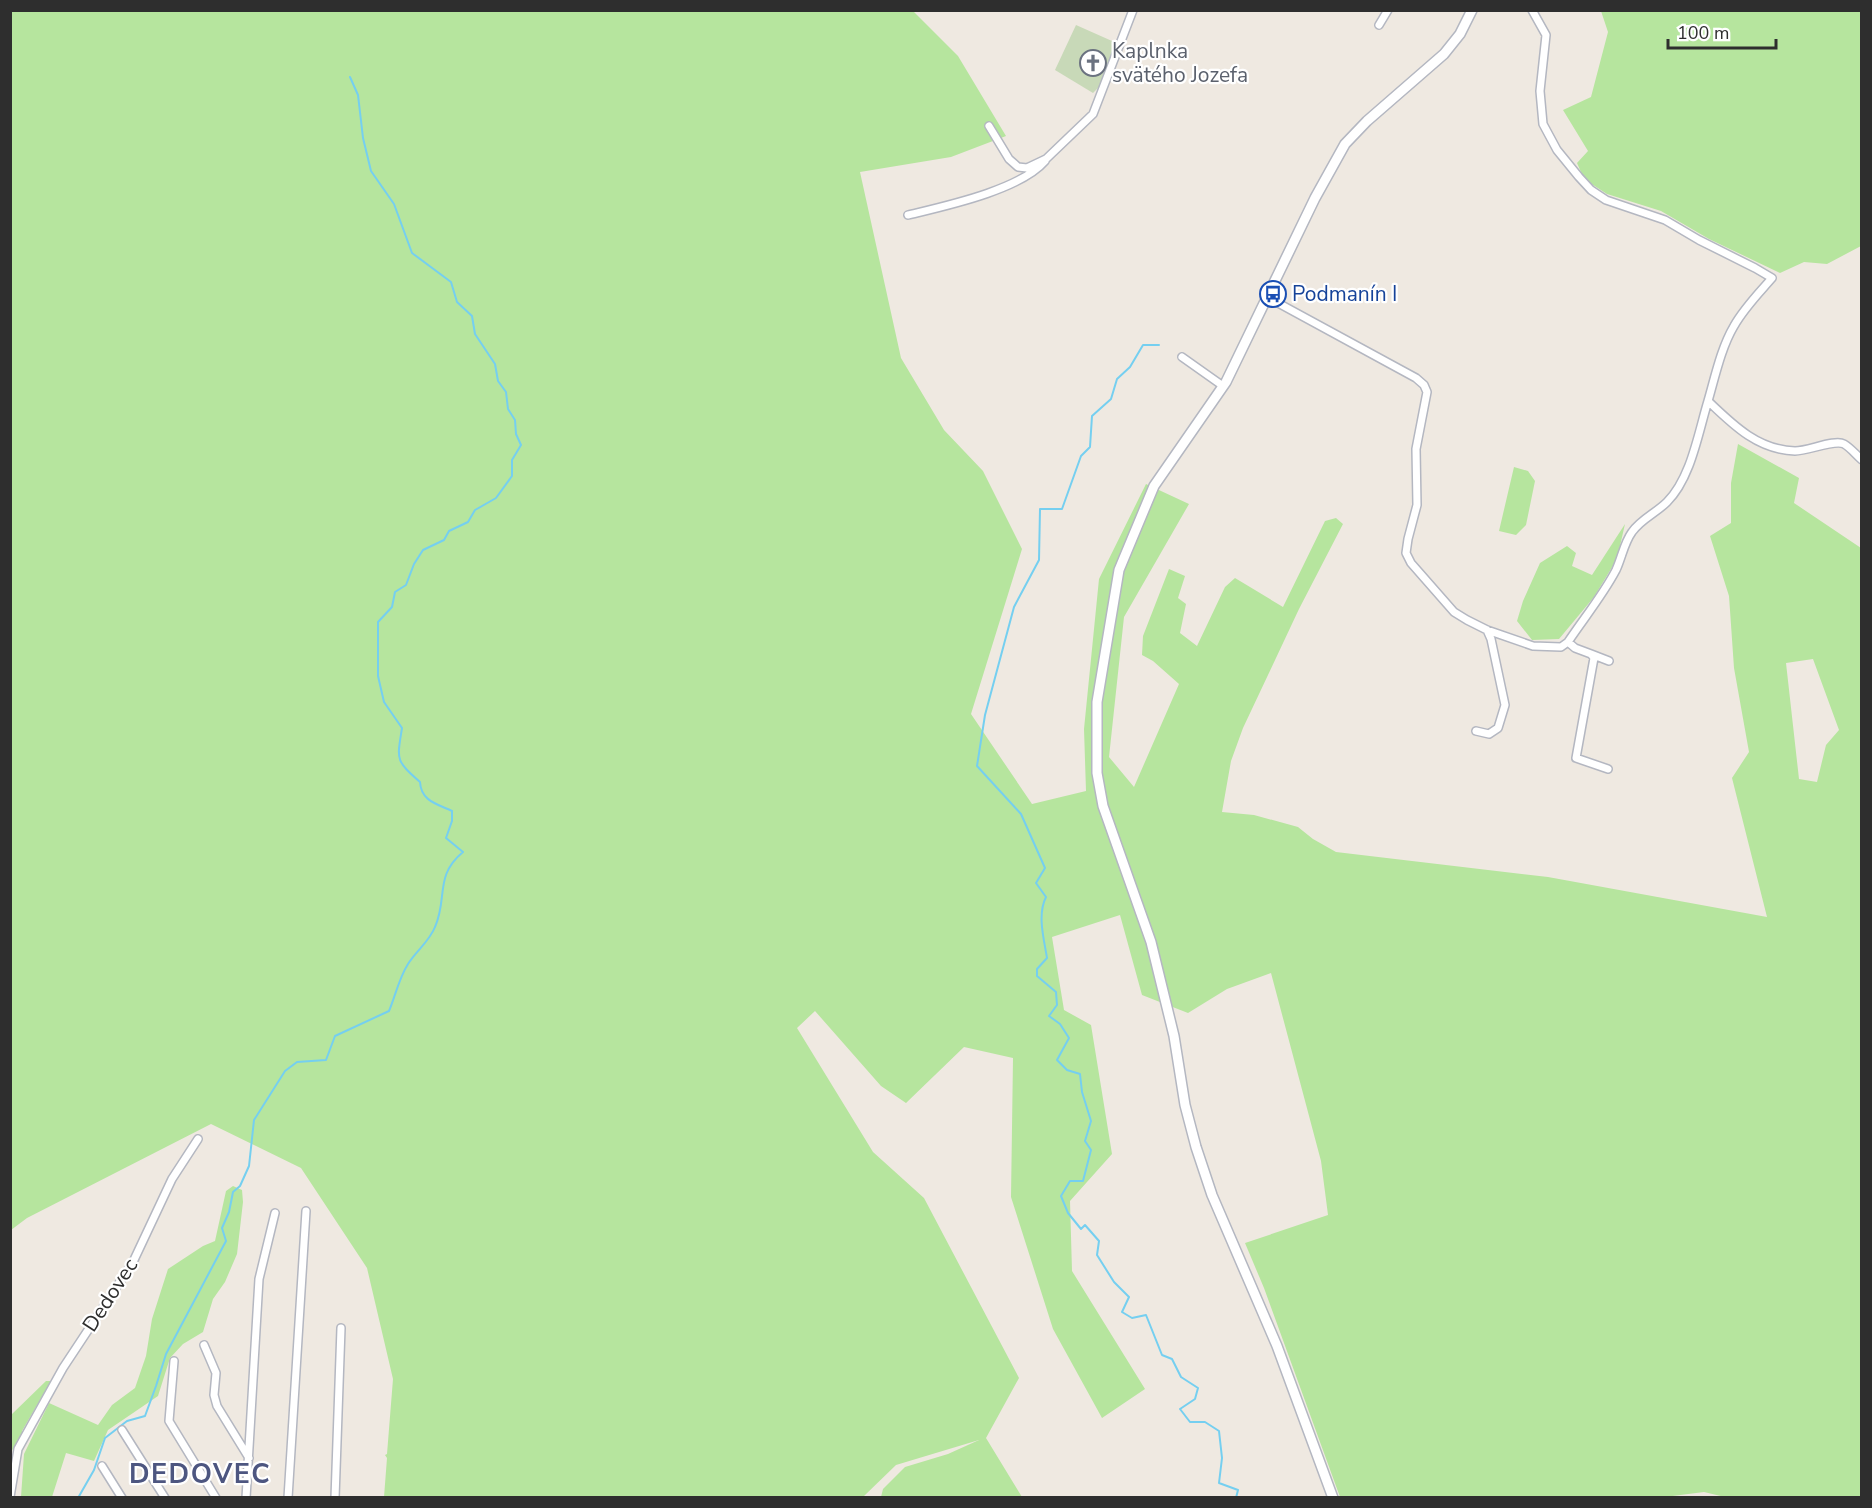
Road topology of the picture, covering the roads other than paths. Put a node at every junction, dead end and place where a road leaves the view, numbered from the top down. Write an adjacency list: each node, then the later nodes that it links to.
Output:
1 (1133, 10): 7 (street)
2 (1388, 10): 5 (street)
3 (1472, 10): 9 (street)
4 (1532, 10): 12 (street)
5 (1378, 25)
6 (988, 126): 7 (street)
7 (1046, 159): 8 (street)
8 (908, 215)
9 (1267, 297): 11 (street); 14 (street)
10 (1182, 357): 11 (street)
11 (1223, 386): 38 (street)
12 (1708, 402): 13 (street); 15 (street)
13 (1862, 460)
14 (1487, 630): 15 (street); 18 (street)
15 (1568, 642): 16 (street)
16 (1591, 654): 17 (street); 19 (street)
17 (1609, 661)
18 (1476, 731)
19 (1608, 769)
20 (198, 1139): 27 (street, Dedovec)
21 (306, 1211): 36 (street)
22 (275, 1213): 28 (street)
23 (341, 1328): 37 (street)
24 (204, 1345): 28 (street)
25 (174, 1361): 34 (street)
26 (122, 1430): 33 (street)
27 (18, 1449): 29 (street, Dedovec); 31 (street, Dedovec)
28 (249, 1458): 35 (street)
29 (10, 1460)
30 (102, 1466): 32 (street)
31 (10, 1497)
32 (122, 1497)
33 (165, 1497)
34 (216, 1497)
35 (246, 1497)
36 (288, 1497)
37 (335, 1497)
38 (1333, 1497)

